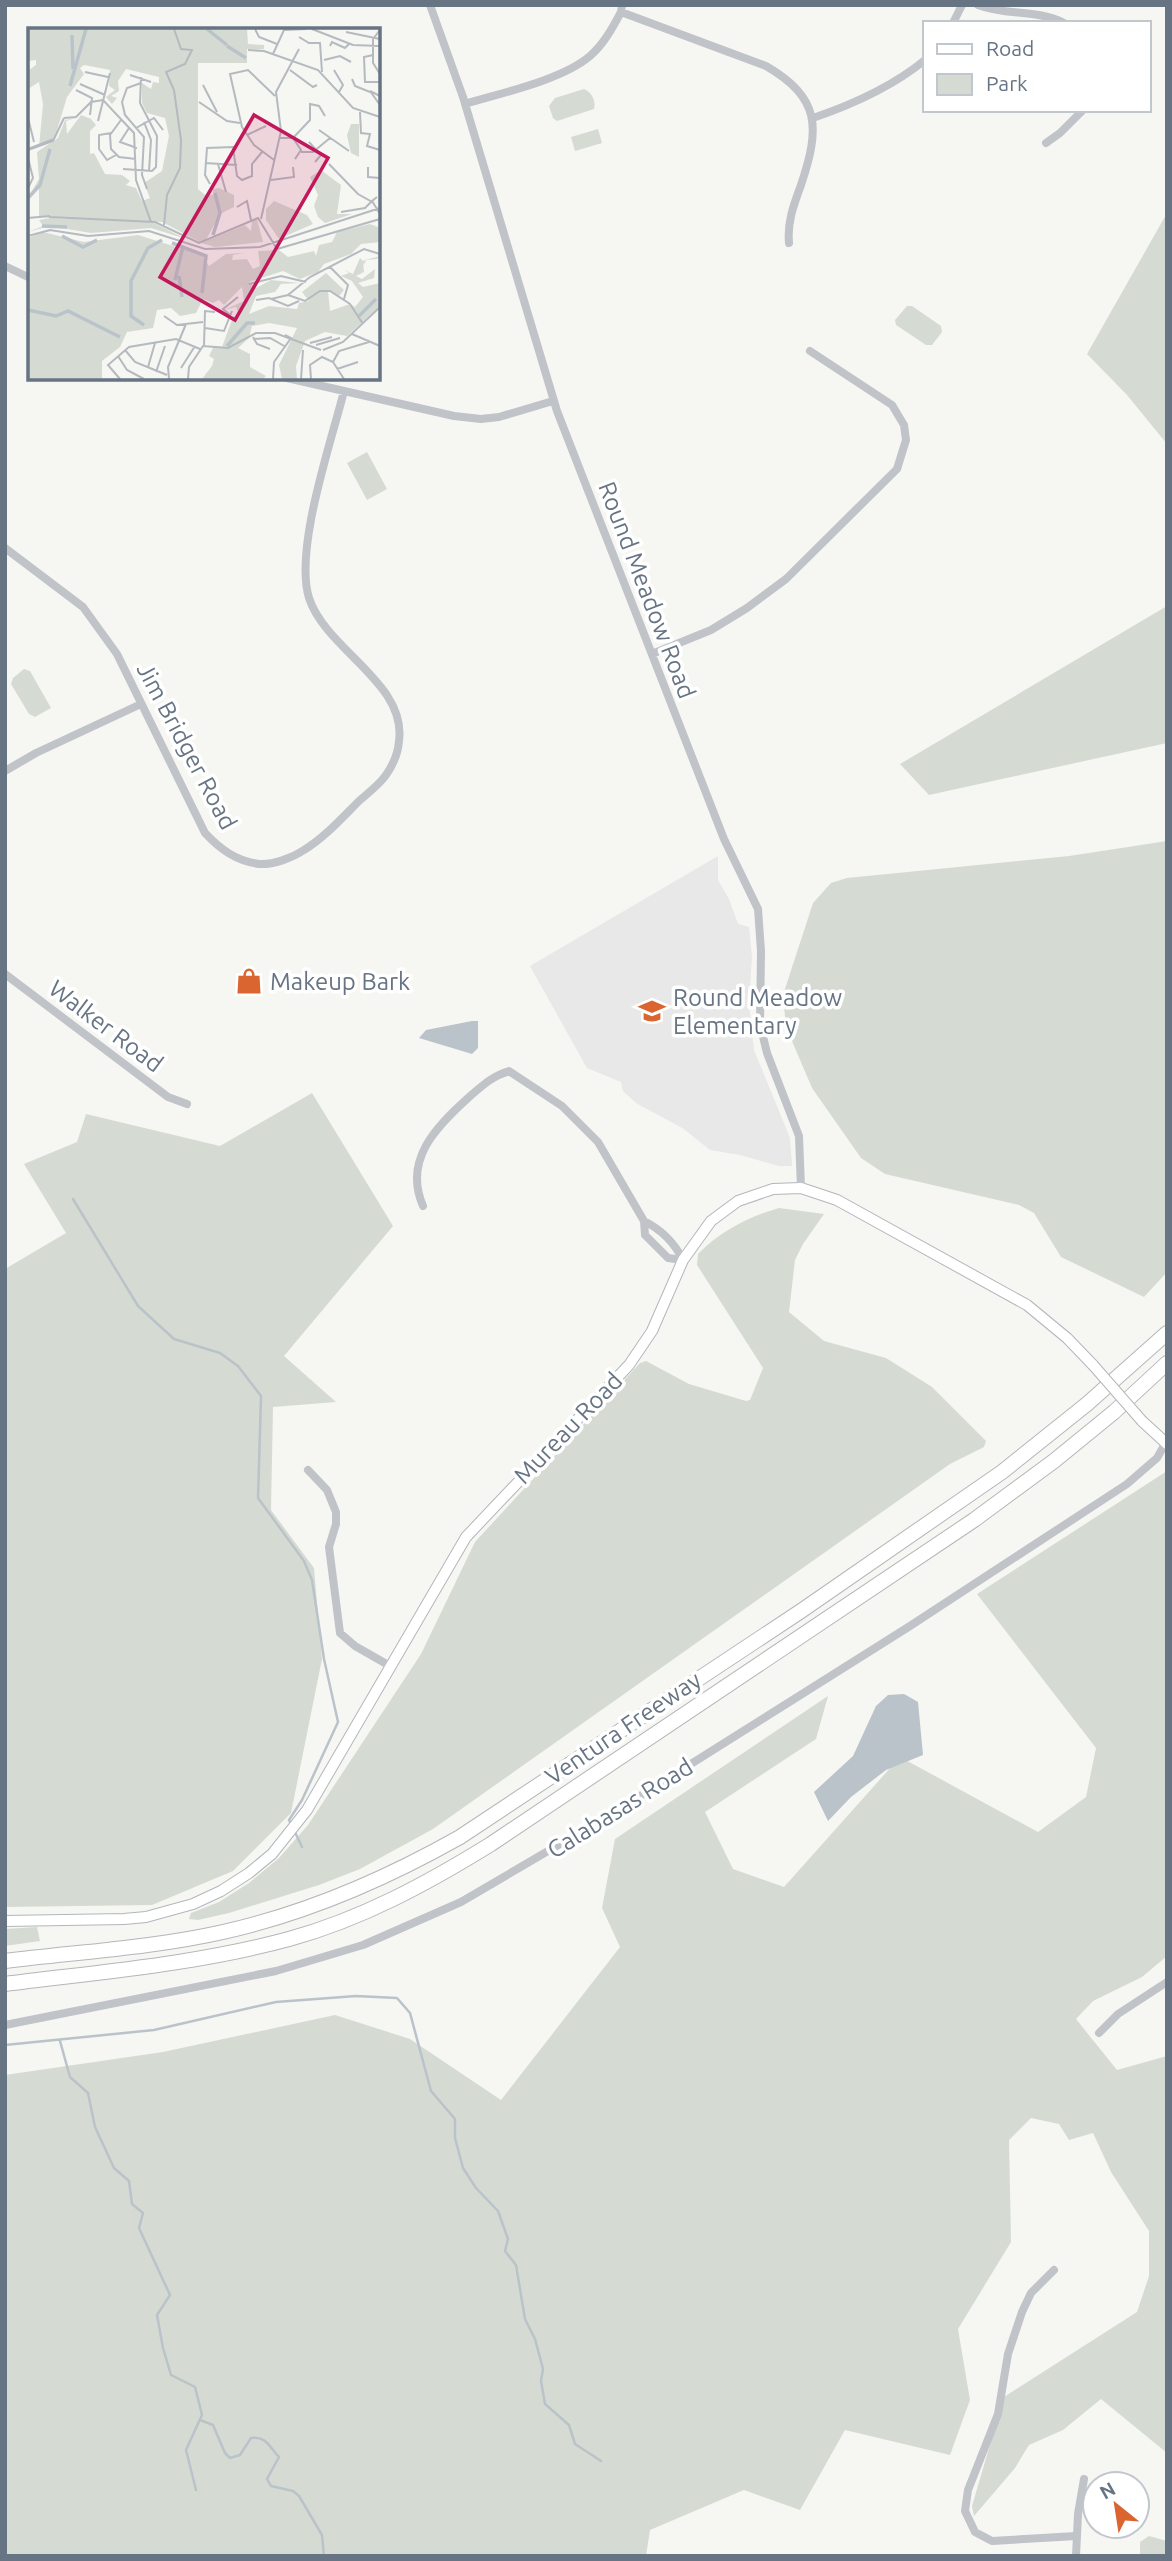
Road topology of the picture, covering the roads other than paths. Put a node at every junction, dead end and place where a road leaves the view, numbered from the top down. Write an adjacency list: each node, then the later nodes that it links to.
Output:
1 (430, 5): 8 (street, Round Meadow Road)
2 (962, 5): 5 (street)
3 (978, 5): 6 (street)
4 (622, 8): 8 (street); 10 (street)
5 (954, 21)
6 (1058, 21)
7 (923, 62): 10 (street)
8 (465, 104): 18 (street, Round Meadow Road)
9 (1081, 112): 11 (street)
10 (813, 118): 12 (street)
11 (1046, 143)
12 (789, 243)
13 (5, 266): 14 (street)
14 (28, 277)
15 (810, 351): 20 (street)
16 (296, 380): 17 (street)
17 (344, 391): 18 (street); 21 (street, Jim Bridger Road)
18 (553, 401): 20 (street, Round Meadow Road)
19 (5, 548): 21 (street, Jim Bridger Road)
20 (652, 654): 25 (street, Round Meadow Road)
21 (141, 704): 22 (street)
22 (5, 771)
23 (5, 974): 24 (street, Walker Road)
24 (187, 1104)
25 (801, 1188): 28 (main road, Mureau Road); 31 (main road, Mureau Road, bridge)
26 (423, 1206): 27 (street)
27 (644, 1220): 28 (street); 28 (street)
28 (683, 1260): 33 (main road, Mureau Road)
29 (1167, 1333): 35 (highway, Ventura Freeway)
30 (1167, 1363): 37 (highway, Ventura Freeway)
31 (1166, 1444): 38 (street, Calabasas Road)
32 (307, 1470): 33 (street)
33 (390, 1666): 34 (main road, Mureau Road)
34 (5, 1921)
35 (5, 1961)
36 (1167, 1982): 39 (street)
37 (5, 1984)
38 (5, 2025)
39 (1098, 2032)
40 (1054, 2270): 42 (street)
41 (1081, 2500): 42 (street)
42 (1076, 2536): 43 (street)
43 (1076, 2556)

